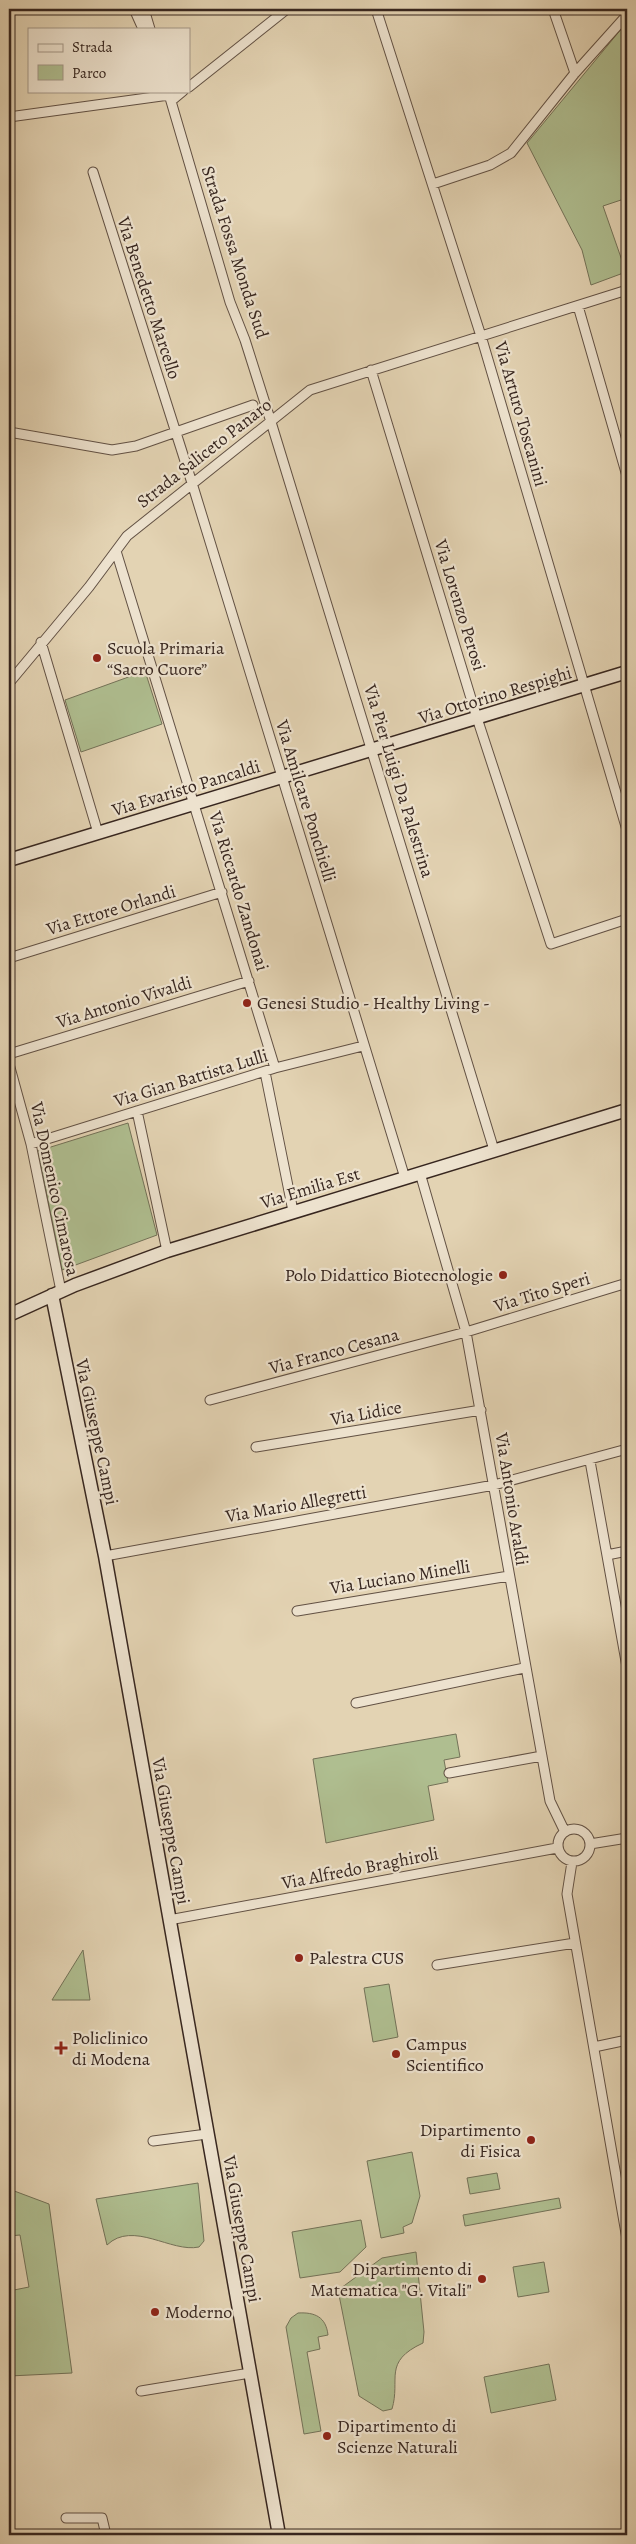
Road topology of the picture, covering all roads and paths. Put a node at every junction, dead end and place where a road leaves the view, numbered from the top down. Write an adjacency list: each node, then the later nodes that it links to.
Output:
1 (134, 9): 7 (street)
2 (287, 9): 10 (street)
3 (376, 9): 14 (street, Via Arturo Toscanini)
4 (553, 9): 9 (street)
5 (145, 10): 8 (street)
6 (627, 15): 9 (street)
7 (142, 28)
8 (150, 28)
9 (575, 73): 14 (street)
10 (190, 86)
11 (170, 96): 12 (street); 20 (street, Strada Fossa Monda Sud)
12 (9, 117)
13 (92, 172): 22 (street, Via Benedetto Marcello)
14 (433, 184): 17 (street, Via Arturo Toscanini)
15 (627, 290): 16 (street, Strada Saliceto Panaro)
16 (578, 306): 17 (street, Strada Saliceto Panaro); 23 (street)
17 (481, 336): 18 (street, Strada Saliceto Panaro); 29 (street, Via Arturo Toscanini)
18 (371, 370): 20 (street, Strada Saliceto Panaro); 30 (street, Via Lorenzo Perosi)
19 (253, 405): 22 (street)
20 (271, 422): 24 (street, Strada Saliceto Panaro); 31 (street, Via Pier Luigi Da Palestrina)
21 (9, 432): 22 (street)
22 (176, 433): 24 (street, Via Amilcare Ponchielli)
23 (627, 476)
24 (192, 483): 25 (street, Strada Saliceto Panaro); 32 (street, Via Amilcare Ponchielli)
25 (116, 551): 26 (street, Strada Saliceto Panaro); 33 (street, Via Riccardo Zandonai)
26 (41, 642): 28 (street, Strada Saliceto Panaro); 35 (street)
27 (627, 672): 29 (street, Via Ottorino Respighi)
28 (9, 683)
29 (584, 686): 30 (street, Via Ottorino Respighi); 34 (street, Via Arturo Toscanini)
30 (477, 718): 31 (street, Via Ottorino Respighi); 38 (street, Via Lorenzo Perosi)
31 (373, 750): 32 (street, Via Evaristo Pancaldi); 49 (street, Via Pier Luigi Da Palestrina)
32 (282, 778): 33 (street, Via Evaristo Pancaldi); 41 (street, Via Amilcare Ponchielli)
33 (195, 804): 35 (street, Via Evaristo Pancaldi); 37 (street, Via Riccardo Zandonai)
34 (627, 830)
35 (98, 833): 36 (street, Via Evaristo Pancaldi)
36 (9, 860)
37 (222, 892): 39 (street, Via Ettore Orlandi); 40 (street, Via Riccardo Zandonai)
38 (627, 919)
39 (9, 958)
40 (249, 981): 42 (street, Via Antonio Vivaldi); 44 (street, Via Riccardo Zandonai)
41 (363, 1046): 44 (street, Via Gian Battista Lulli); 51 (street, Via Amilcare Ponchielli)
42 (9, 1054)
43 (9, 1064): 48 (street, Via Domenico Cimarosa)
44 (275, 1068): 45 (street, Via Gian Battista Lulli)
45 (265, 1072): 47 (street, Via Gian Battista Lulli); 52 (street)
46 (627, 1110): 49 (street, Via Emilia Est)
47 (137, 1111): 48 (street, Via Gian Battista Lulli); 53 (street)
48 (31, 1144): 55 (street, Via Domenico Cimarosa)
49 (494, 1150): 50 (street, Via Emilia Est)
50 (420, 1174): 51 (street, Via Emilia Est); 57 (street, Via Antonio Araldi)
51 (405, 1178): 52 (street, Via Emilia Est)
52 (293, 1211): 53 (street, Via Emilia Est)
53 (167, 1251): 55 (street, Via Emilia Est)
54 (627, 1283): 57 (street, Via Tito Speri)
55 (56, 1293): 56 (street, Via Emilia Est); 66 (street, Via Giuseppe Campi)
56 (9, 1315)
57 (466, 1332): 58 (street, Via Franco Cesana); 59 (street, Via Antonio Araldi)
58 (210, 1400)
59 (481, 1410): 60 (street, Via Lidice); 63 (street, Via Antonio Araldi)
60 (256, 1447)
61 (627, 1449): 62 (street, Via Mario Allegretti)
62 (590, 1461): 63 (street, Via Mario Allegretti); 65 (street)
63 (494, 1484): 66 (street, Via Mario Allegretti); 67 (street, Via Antonio Araldi)
64 (627, 1551): 65 (street)
65 (607, 1555): 69 (street)
66 (105, 1556): 79 (street, Via Giuseppe Campi)
67 (509, 1576): 68 (street, Via Luciano Minelli); 70 (street, Via Antonio Araldi)
68 (297, 1611)
69 (627, 1667)
70 (524, 1668): 71 (street); 72 (street, Via Antonio Araldi)
71 (356, 1703)
72 (542, 1756): 73 (street); 74 (street, Via Antonio Araldi)
73 (449, 1773)
74 (565, 1832): 76 (street); 77 (street)
75 (627, 1838): 76 (street)
76 (590, 1844): 78 (street)
77 (558, 1848): 78 (street); 79 (street, Via Alfredo Braghiroli)
78 (572, 1862): 80 (street)
79 (168, 1920): 84 (street, Via Giuseppe Campi)
80 (575, 1943): 81 (street); 83 (street)
81 (437, 1965)
82 (627, 2040): 83 (street)
83 (594, 2047): 86 (street)
84 (207, 2134): 85 (street); 87 (street, Via Giuseppe Campi)
85 (153, 2141)
86 (627, 2239)
87 (250, 2373): 88 (street); 91 (street, Via Giuseppe Campi)
88 (140, 2390)
89 (66, 2518): 90 (street)
90 (106, 2535)
91 (279, 2535)

